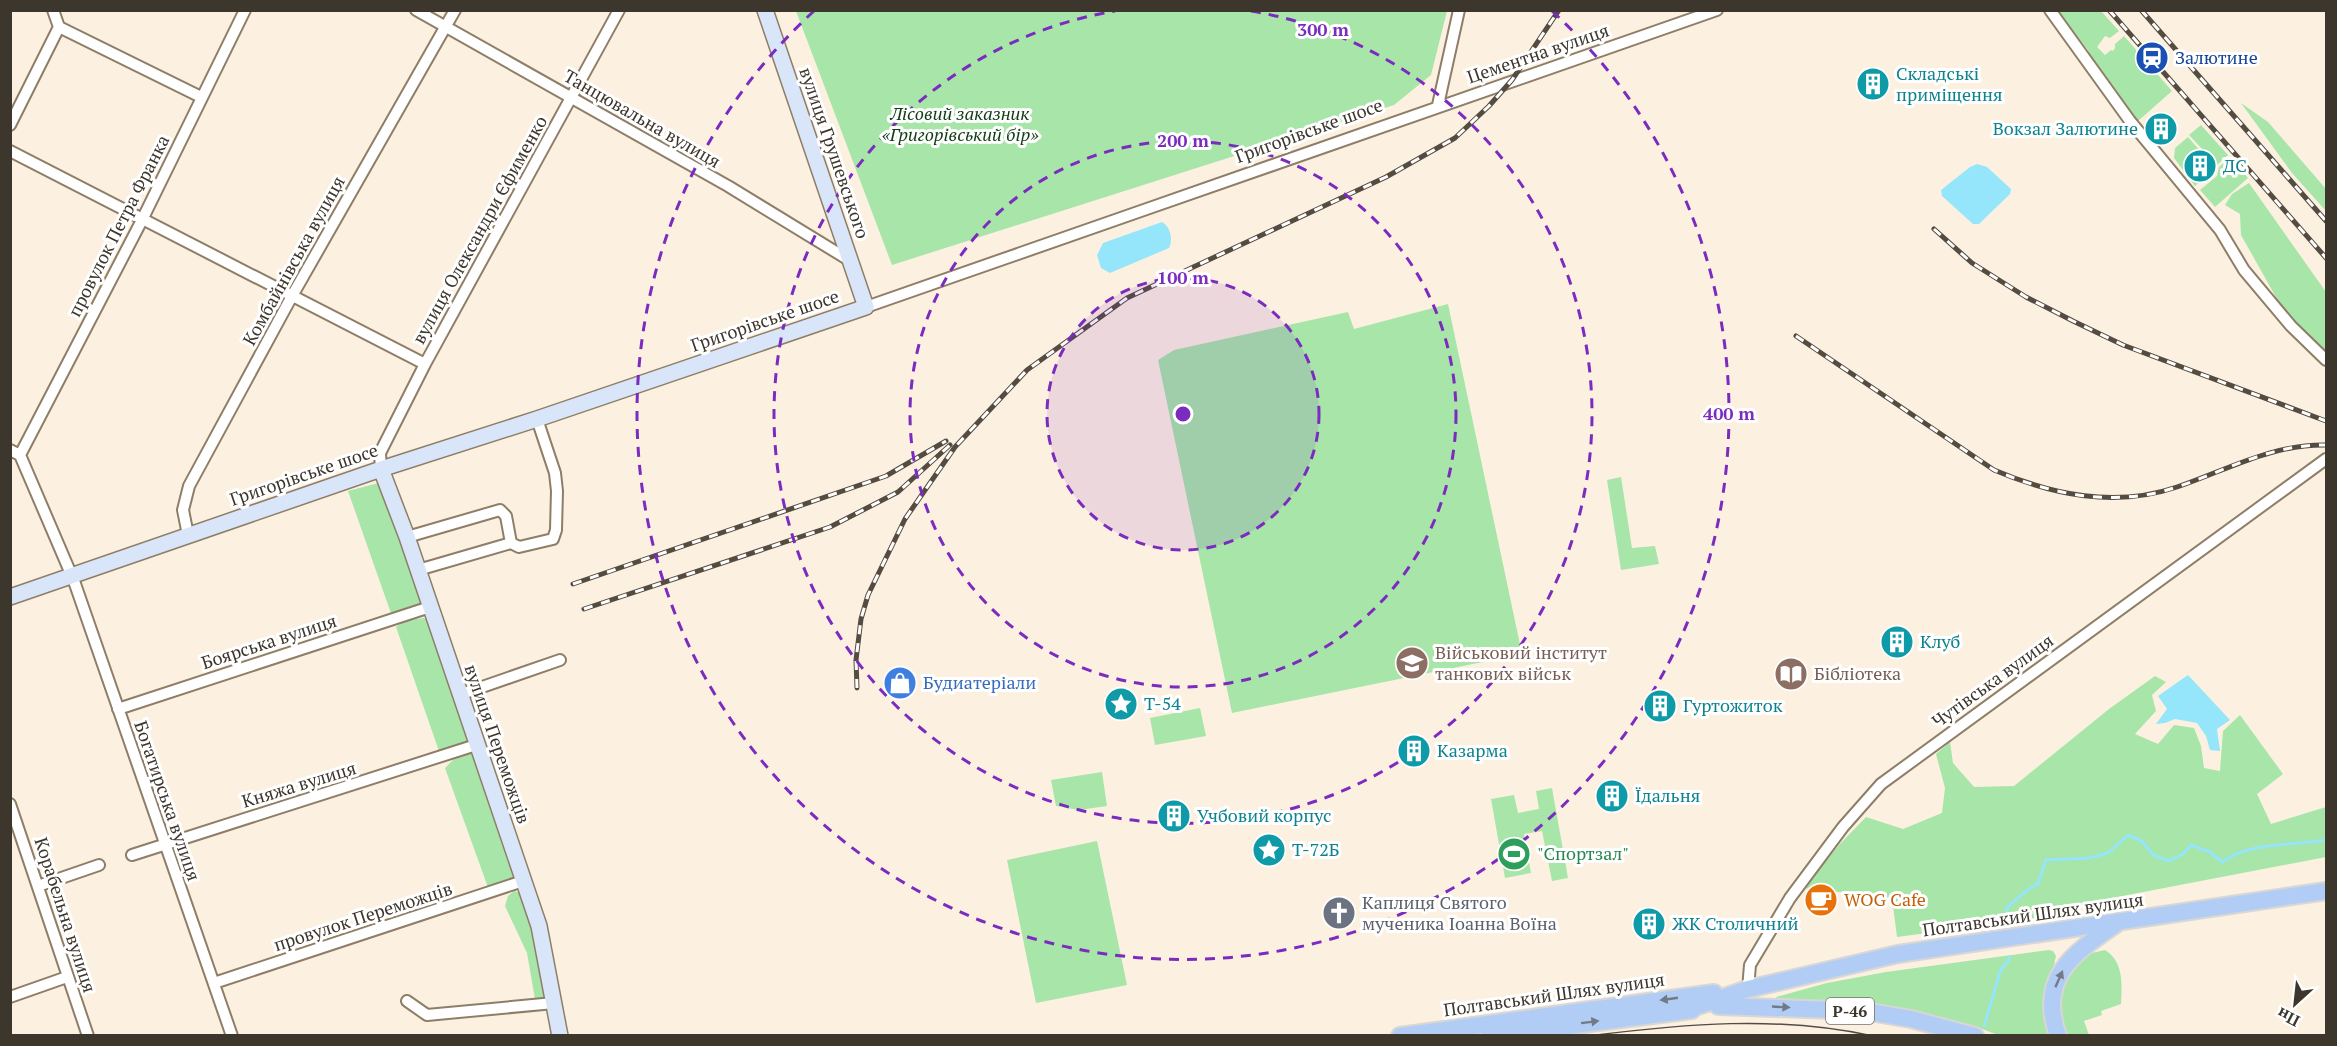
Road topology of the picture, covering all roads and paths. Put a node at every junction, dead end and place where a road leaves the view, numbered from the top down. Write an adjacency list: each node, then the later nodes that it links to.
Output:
1 (53, 10): 10 (street)
2 (245, 10): 12 (street, провулок Петра Франка)
3 (416, 10): 11 (street, Танцювальна вулиця)
4 (455, 10): 11 (street, Комбайнівська вулиця)
5 (619, 10): 13 (street, вулиця Олександри Єфименко)
6 (765, 10): 18 (street, вулиця Грушевського)
7 (1459, 10): 14 (street)
8 (1717, 10): 14 (street, Цементна вулиця)
9 (2050, 10): 21 (street)
10 (59, 27): 12 (street); 15 (street)
11 (446, 28): 13 (street, Танцювальна вулиця); 19 (street, Комбайнівська вулиця)
12 (201, 97): 17 (street, провулок Петра Франка)
13 (571, 97): 18 (street, Танцювальна вулиця); 22 (street, вулиця Олександри Єфименко)
14 (1438, 105): 20 (street, Григорівське шосе)
15 (10, 125)
16 (10, 151): 17 (street)
17 (142, 220): 19 (street); 24 (street, провулок Петра Франка)
18 (849, 260): 20 (street, вулиця Грушевського)
19 (292, 296): 22 (street); 27 (street, Комбайнівська вулиця)
20 (866, 308): 23 (street, Григорівське шосе)
21 (2326, 360)
22 (425, 364): 26 (street, вулиця Олександри Єфименко)
23 (537, 419): 26 (street, Григорівське шосе); 29 (street)
24 (15, 452): 31 (street, Богатирська вулиця)
25 (2326, 461): 48 (street, Чутівська вулиця)
26 (381, 469): 27 (street, Григорівське шосе); 28 (street, вулиця Переможців)
27 (188, 535): 31 (street, Григорівське шосе)
28 (407, 537): 29 (street); 30 (street, вулиця Переможців)
29 (512, 543): 30 (street)
30 (418, 570): 33 (street, вулиця Переможців)
31 (72, 577): 32 (street, Григорівське шосе); 36 (street, Богатирська вулиця)
32 (10, 597)
33 (430, 607): 35 (street, вулиця Переможців); 36 (street, Боярська вулиця)
34 (560, 660): 35 (street)
35 (459, 695): 37 (street, вулиця Переможців)
36 (118, 709): 39 (street, Богатирська вулиця)
37 (476, 745): 39 (street, Княжа вулиця); 42 (street, вулиця Переможців)
38 (10, 804): 43 (street, Корабельна вулиця)
39 (164, 844): 40 (street, Княжа вулиця); 47 (street, Богатирська вулиця)
40 (132, 855)
41 (99, 866): 43 (street)
42 (523, 881): 47 (street, провулок Переможців); 51 (street, вулиця Переможців)
43 (38, 886): 46 (street, Корабельна вулиця)
44 (2326, 891): 45 (main road, Полтавський Шлях вулиця)
45 (2119, 922): 48 (main road, Полтавський Шлях вулиця); 59 (main road, one-way to 45)
46 (67, 977): 49 (street); 53 (street, Корабельна вулиця)
47 (214, 983): 54 (street, Богатирська вулиця)
48 (1748, 989): 52 (main road, Полтавський Шлях вулиця); 56 (main road, Полтавський Шлях вулиця, one-way to 56)
49 (10, 997)
50 (407, 1001): 51 (street)
51 (554, 1003): 55 (street, вулиця Переможців)
52 (1683, 1011): 57 (main road, Полтавський Шлях вулиця / Р-46, one-way to 52); 58 (main road, Р-46, one-way to 58)
53 (88, 1035)
54 (232, 1035)
55 (560, 1035)
56 (1400, 1035)
57 (1490, 1035)
58 (1975, 1035)
59 (2058, 1035)

